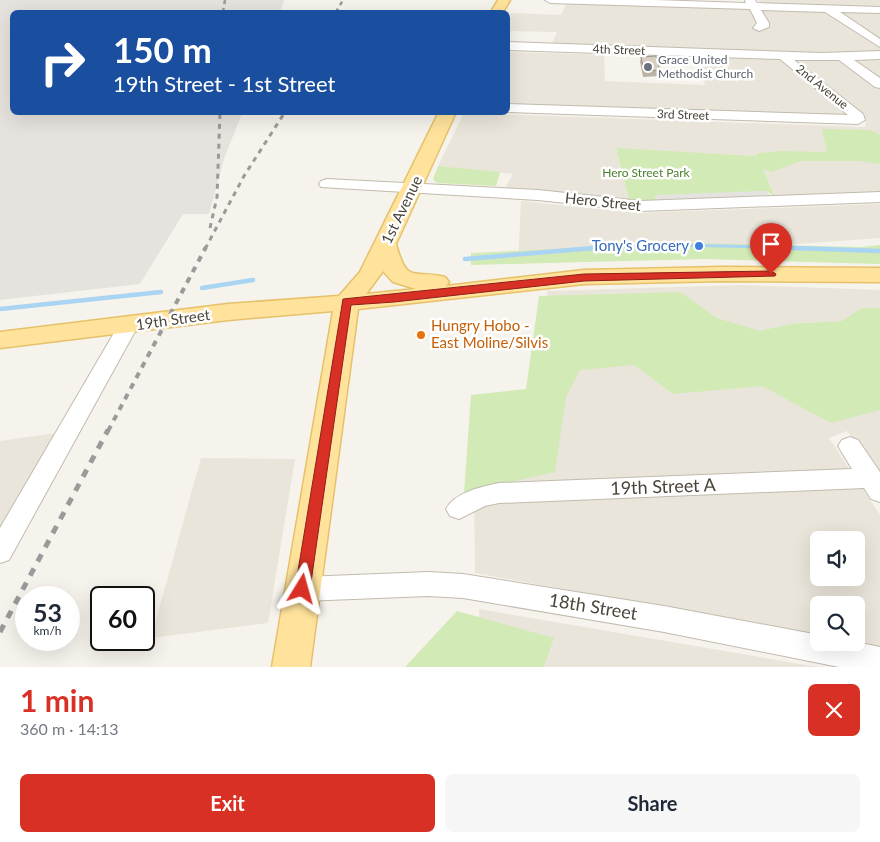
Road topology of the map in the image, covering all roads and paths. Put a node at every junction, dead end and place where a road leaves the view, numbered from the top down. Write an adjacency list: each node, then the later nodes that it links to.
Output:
1 (550, 0): 2 (street)
2 (751, 3): 3 (street); 5 (street)
3 (826, 8): 4 (street); 6 (street)
4 (880, 10)
5 (759, 28)
6 (880, 44)
7 (510, 46): 8 (street, 4th Street)
8 (784, 55): 10 (street, 4th Street); 14 (street, 2nd Avenue)
9 (880, 55): 10 (street, 4th Street)
10 (841, 56): 11 (street)
11 (880, 84)
12 (510, 108): 14 (street, 3rd Street)
13 (447, 115): 16 (main road, 1st Avenue)
14 (858, 120)
15 (327, 184): 16 (street, Hero Street)
16 (411, 189): 17 (street, Hero Street); 18 (main road, 1st Avenue)
17 (880, 197)
18 (385, 244): 20 (main road); 21 (main road, 1st Avenue)
19 (880, 276): 20 (main road)
20 (584, 277): 21 (main road, 19th Street)
21 (346, 302): 22 (main road, 19th Street); 28 (main road)
22 (128, 326): 23 (main road, 19th Street); 27 (street)
23 (0, 340)
24 (850, 446): 25 (street)
25 (875, 485): 26 (street, 19th Street A)
26 (459, 509)
27 (0, 552)
28 (302, 589): 29 (street, 18th Street); 30 (main road)
29 (880, 661)
30 (291, 667)

